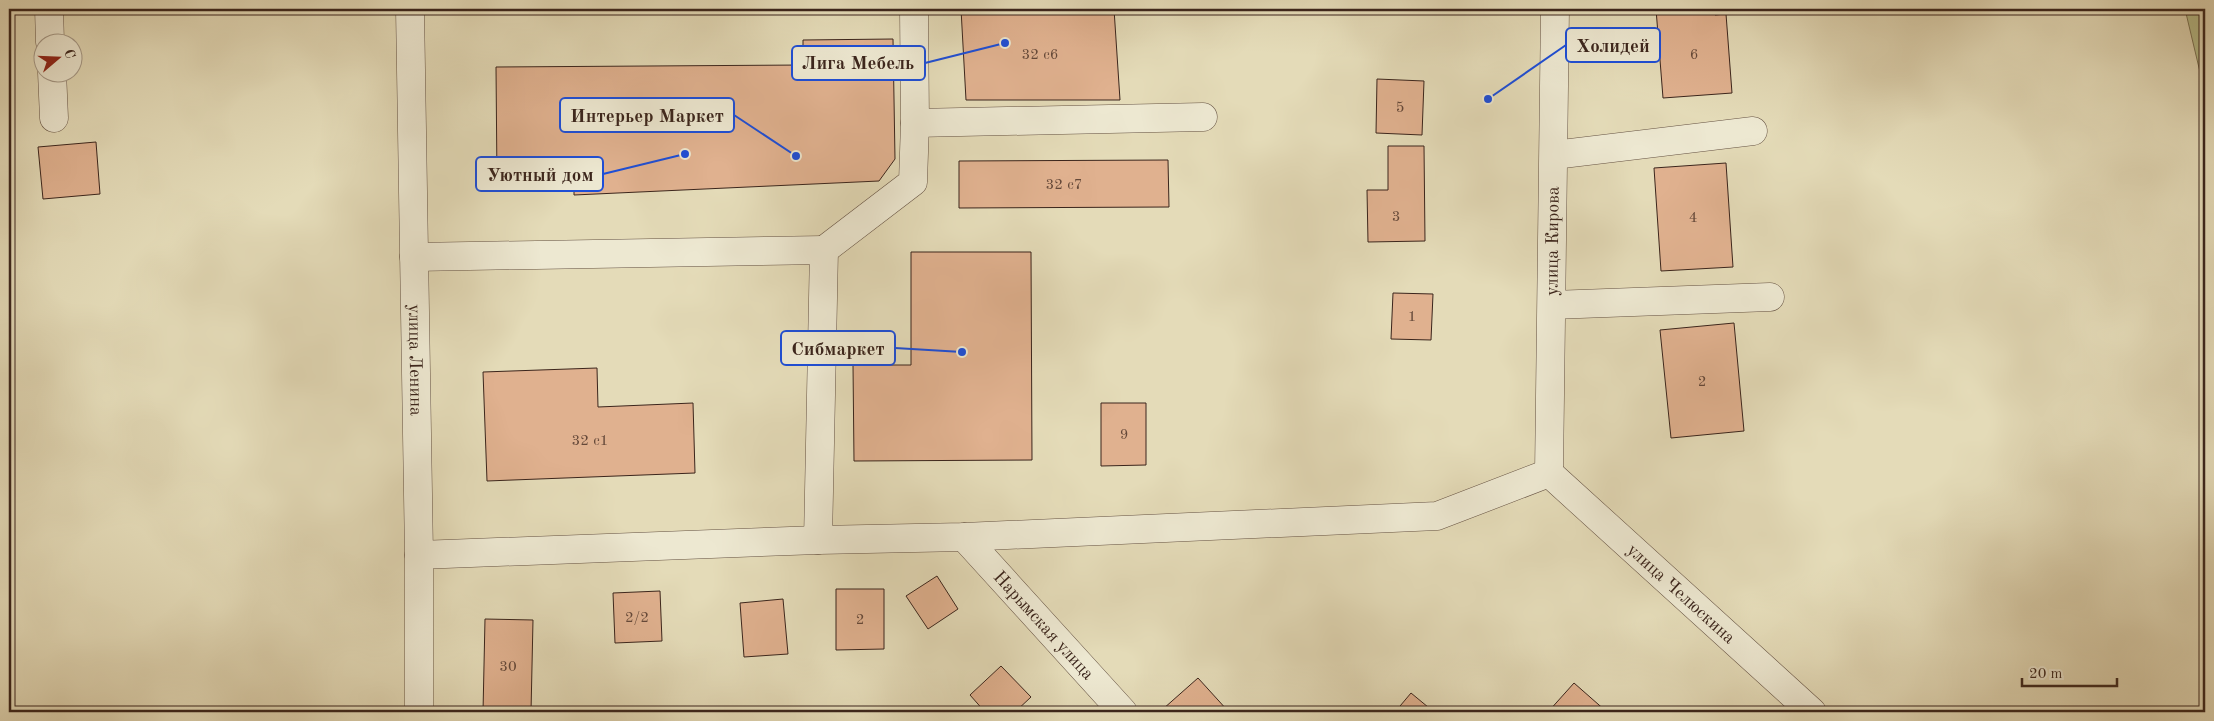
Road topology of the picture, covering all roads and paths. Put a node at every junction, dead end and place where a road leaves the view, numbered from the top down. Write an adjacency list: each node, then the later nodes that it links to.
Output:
1 (49, 9): 5 (street)
2 (410, 9): 13 (street, улица Ленина)
3 (914, 9): 9 (street)
4 (1556, 9): 11 (street, улица Кирова)
5 (50, 32)
6 (52, 82): 8 (street)
7 (1204, 117): 9 (street)
8 (54, 118)
9 (915, 123): 12 (street)
10 (1753, 131): 11 (street)
11 (1554, 155): 15 (street, улица Кирова)
12 (824, 250): 13 (street); 18 (street)
13 (414, 257): 19 (street, улица Ленина)
14 (1770, 297): 15 (street)
15 (1552, 305): 16 (street, улица Кирова)
16 (1549, 473): 17 (street); 22 (street, улица Челюскина)
17 (964, 537): 18 (street); 21 (street, Нарымская улица)
18 (818, 540): 19 (street)
19 (419, 555): 20 (street, улица Ленина)
20 (419, 712)
21 (1123, 712)
22 (1812, 712)

